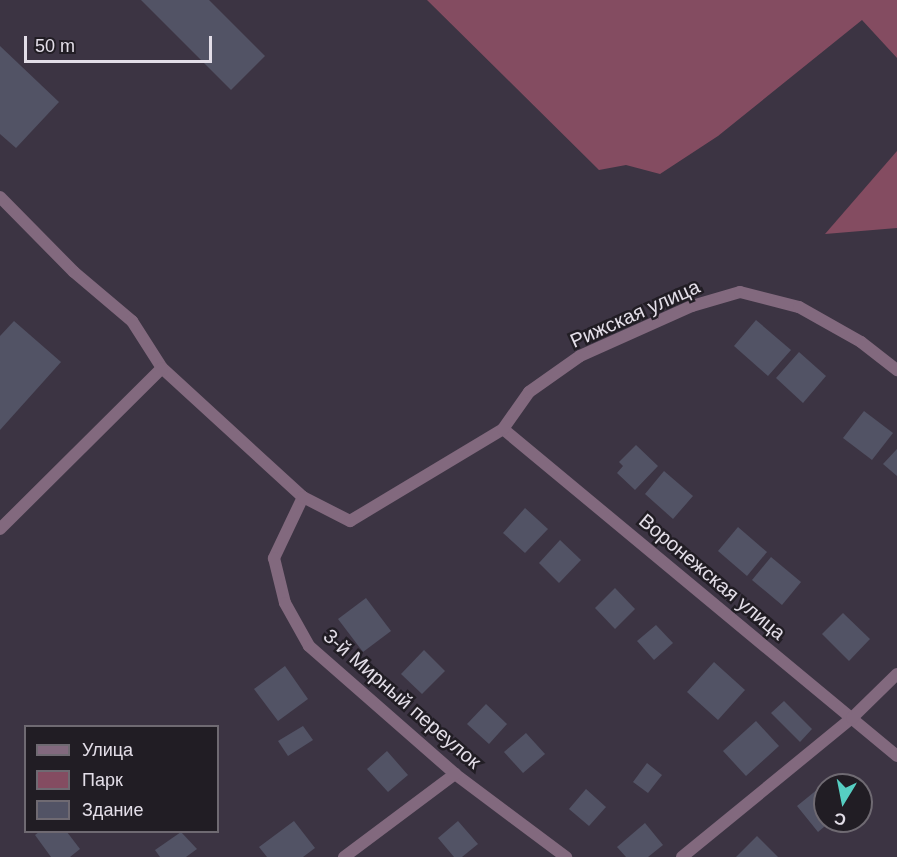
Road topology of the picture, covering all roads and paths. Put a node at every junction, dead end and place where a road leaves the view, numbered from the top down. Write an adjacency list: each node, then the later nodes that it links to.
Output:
1 (0, 197): 2 (street)
2 (162, 368): 5 (street); 6 (street)
3 (897, 370): 4 (street, Рижская улица)
4 (503, 429): 5 (street); 8 (street, Воронежская улица)
5 (303, 497): 10 (street, 3-й Мирный переулок)
6 (0, 529)
7 (897, 674): 8 (street)
8 (852, 718): 9 (street, Воронежская улица); 13 (street)
9 (897, 756)
10 (455, 774): 11 (street); 12 (street, 3-й Мирный переулок)
11 (344, 857)
12 (566, 857)
13 (682, 857)

